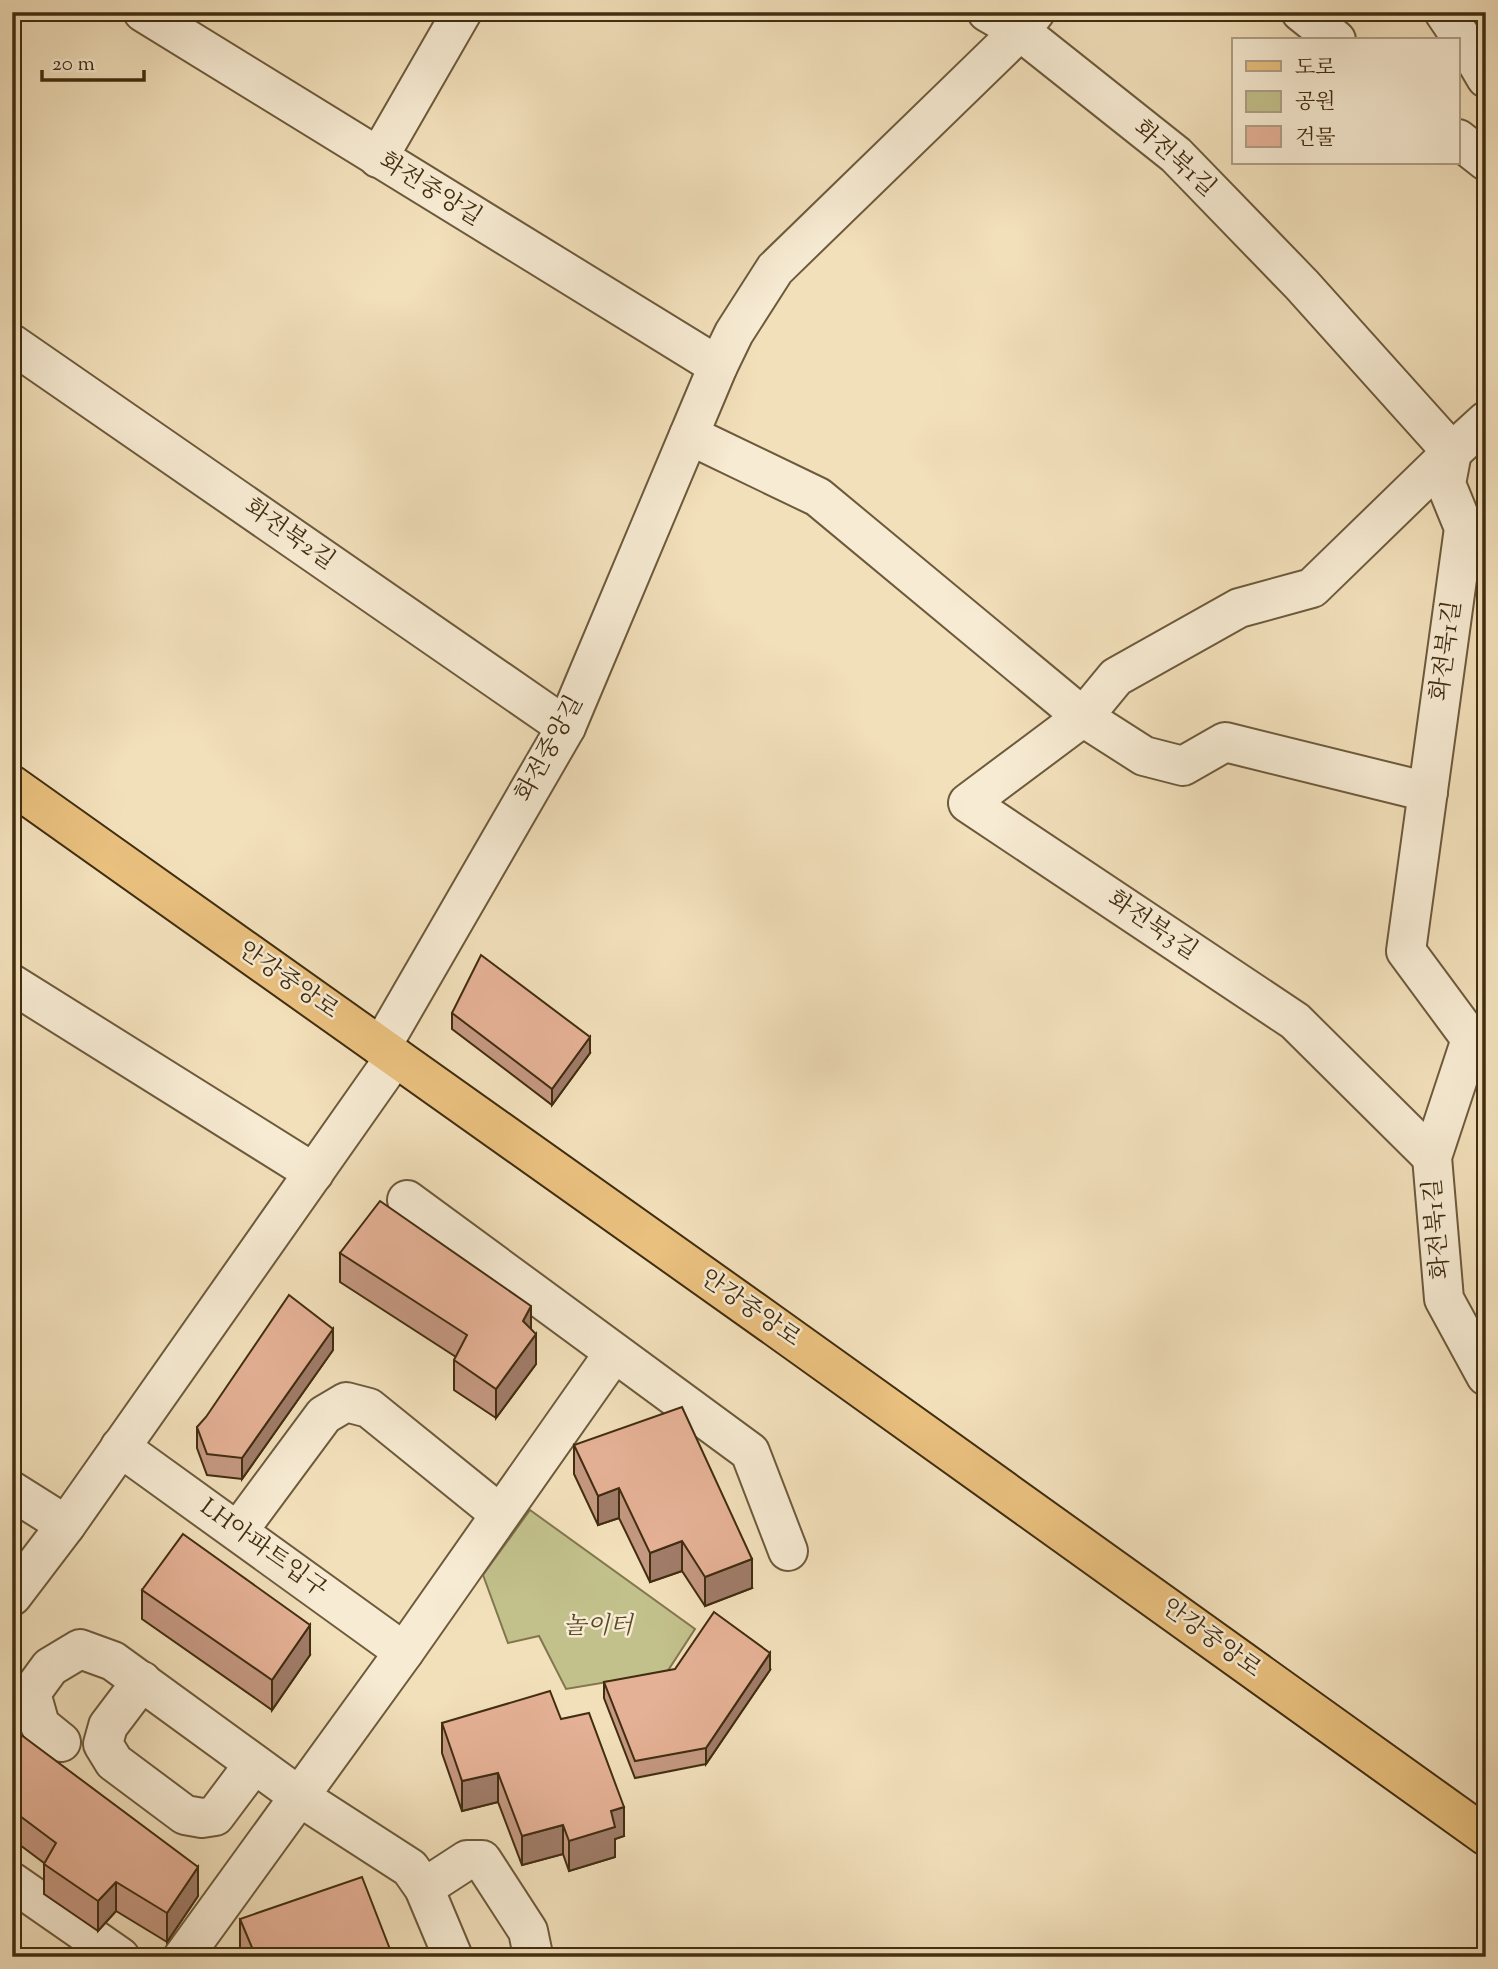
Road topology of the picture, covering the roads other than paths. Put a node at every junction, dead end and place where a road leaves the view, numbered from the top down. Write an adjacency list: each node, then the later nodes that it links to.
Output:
1 (143, 12): 10 (street, 화전중앙길)
2 (462, 12): 10 (street)
3 (987, 12): 6 (street, 화전북1길)
4 (1301, 12): 7 (street)
5 (1444, 12): 8 (street)
6 (1027, 22): 13 (street, 화전중앙길); 16 (street, 화전북1길)
7 (1334, 38)
8 (1486, 78)
9 (1460, 141): 11 (street)
10 (378, 158): 13 (street, 화전중앙길)
11 (1486, 162)
12 (12, 344): 18 (street, 화전북2길)
13 (718, 366): 15 (street, 화전중앙길)
14 (1486, 421): 16 (street, 화전북3길)
15 (688, 435): 17 (street); 18 (street, 화전중앙길)
16 (1452, 452): 17 (street, 화전북3길); 20 (street, 화전북1길)
17 (1083, 717): 20 (street); 23 (street, 화전북3길)
18 (566, 727): 22 (street, 화전중앙길)
19 (12, 785): 22 (main road, 안강중앙로)
20 (1428, 792): 23 (street, 화전북1길)
21 (12, 984): 24 (street)
22 (388, 1052): 24 (street, 화전중앙길); 40 (main road, 안강중앙로)
23 (1432, 1157): 27 (street, 화전북1길)
24 (314, 1173): 28 (street, 화전중앙길)
25 (407, 1200): 26 (street)
26 (614, 1353): 30 (street); 33 (street)
27 (1486, 1376)
28 (120, 1447): 31 (street, 화전중앙길); 32 (street, LH아파트입구)
29 (12, 1491): 31 (street)
30 (500, 1514): 32 (street); 35 (street)
31 (66, 1525): 34 (street, 화전중앙길)
32 (238, 1531): 35 (street, LH아파트입구)
33 (788, 1551)
34 (12, 1596)
35 (404, 1652): 39 (street)
36 (142, 1681): 37 (street); 38 (street); 38 (street)
37 (61, 1742)
38 (254, 1764): 39 (street)
39 (300, 1797): 42 (street); 44 (street)
40 (1486, 1836)
41 (12, 1882): 43 (street)
42 (425, 1888): 45 (street); 46 (street)
43 (120, 1957)
44 (183, 1957)
45 (453, 1957)
46 (532, 1957)

